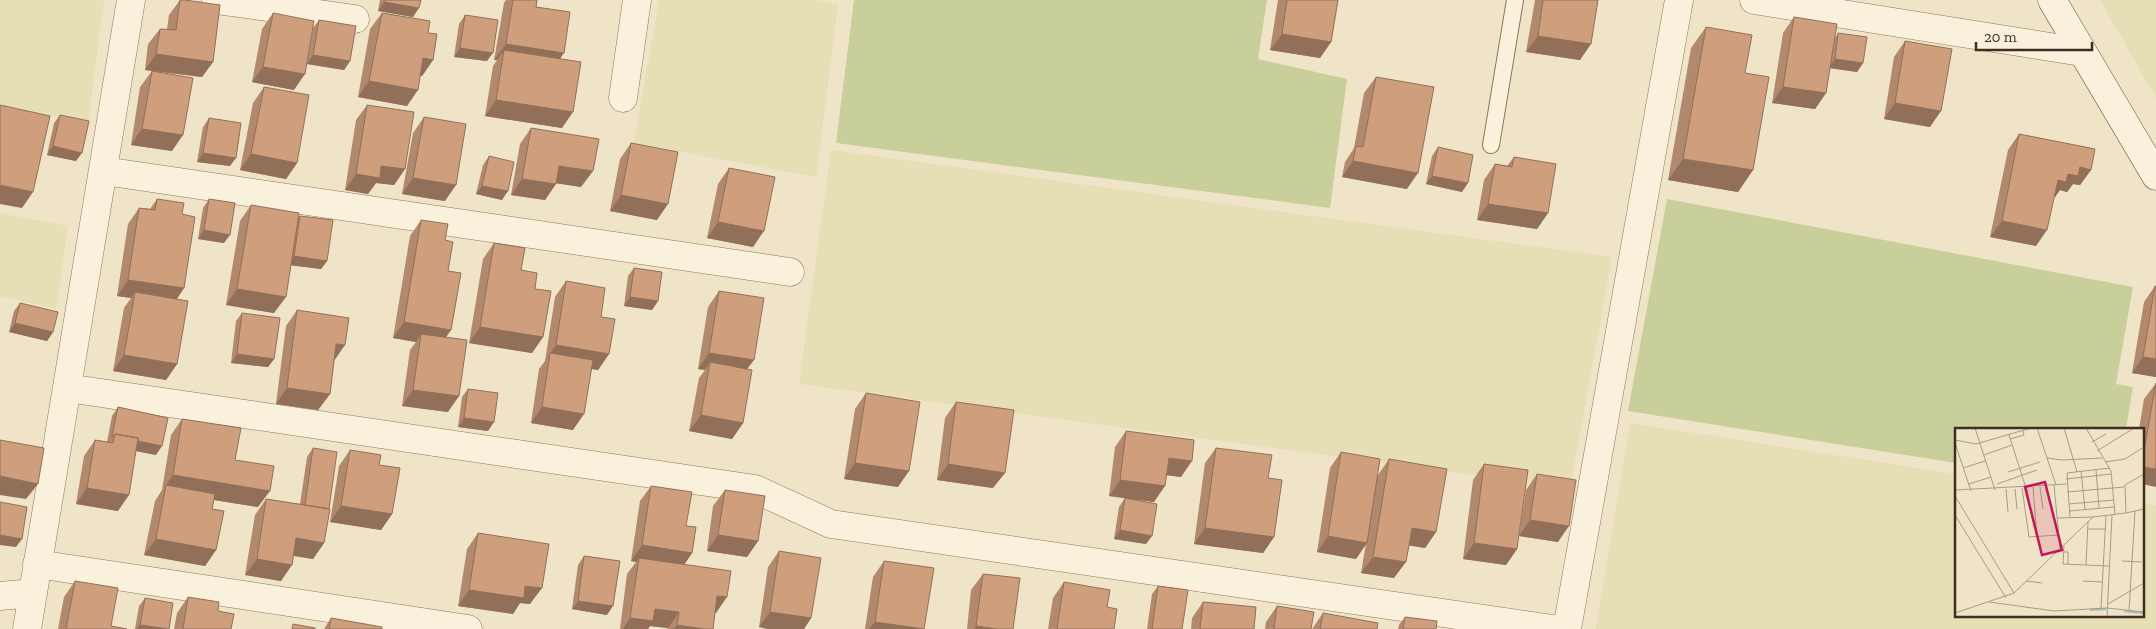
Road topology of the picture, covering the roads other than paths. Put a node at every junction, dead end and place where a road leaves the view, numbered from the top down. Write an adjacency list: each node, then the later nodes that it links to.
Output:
1 (131, 0): 12 (street)
2 (216, 0): 8 (street)
3 (637, 0): 10 (street)
4 (1514, 0): 11 (lane)
5 (1679, 0): 22 (street)
6 (1754, 0): 9 (street)
7 (2052, 0): 9 (street)
8 (355, 19)
9 (2082, 52): 13 (street)
10 (623, 98)
11 (1491, 145)
12 (104, 171): 14 (street); 15 (street)
13 (2156, 176)
14 (790, 272)
15 (67, 388): 16 (street); 21 (street)
16 (37, 564): 17 (street); 20 (street)
17 (33, 593): 18 (street); 19 (street)
18 (0, 596)
19 (27, 629)
20 (468, 629)
21 (1553, 629)
22 (1567, 629)

